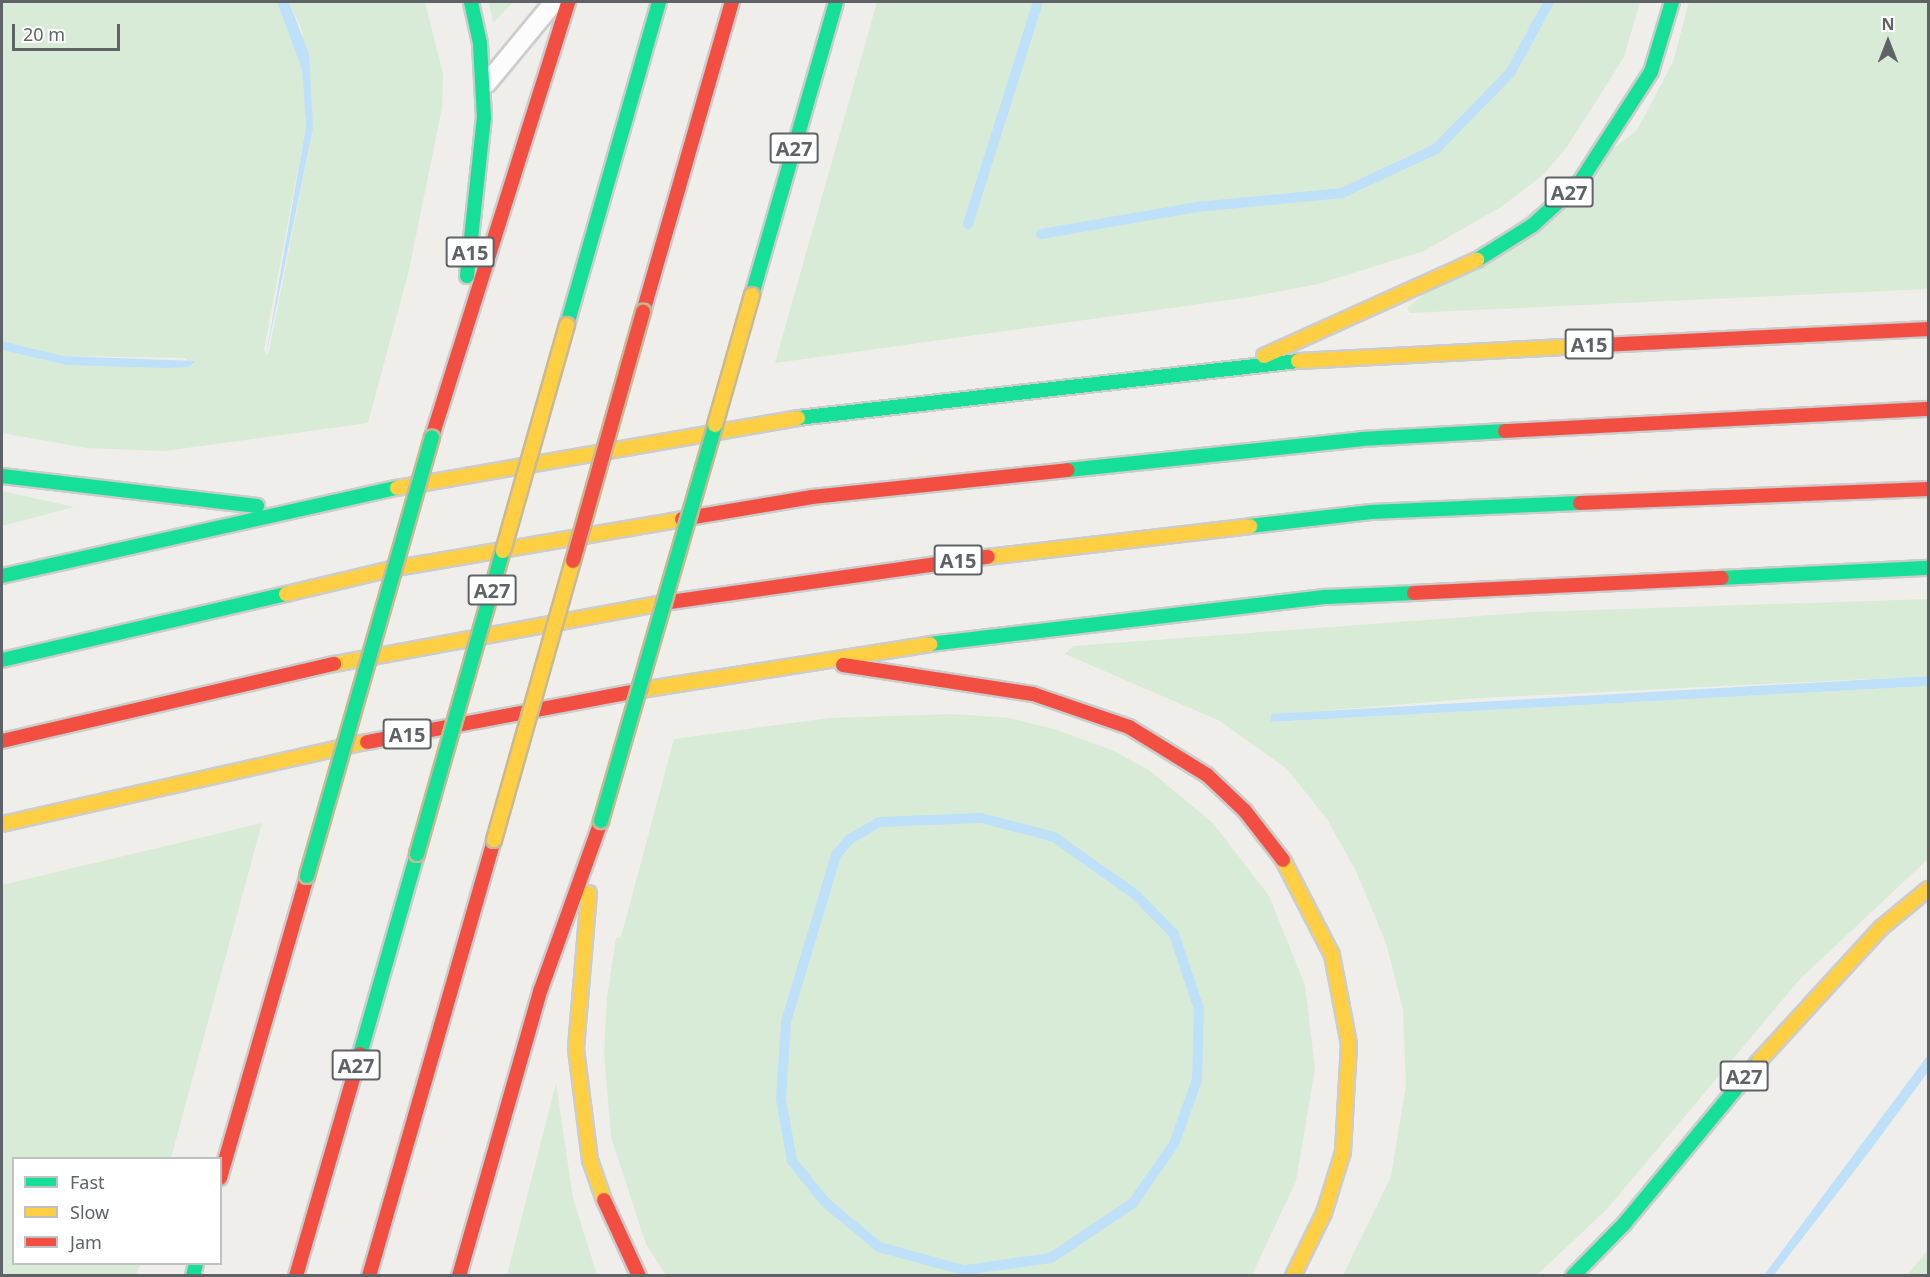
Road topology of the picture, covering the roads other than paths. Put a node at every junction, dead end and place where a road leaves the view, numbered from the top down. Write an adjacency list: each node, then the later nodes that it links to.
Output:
1 (471, 2): 8 (highway, A15)
2 (554, 2): 8 (lane)
3 (568, 2): 10 (highway)
4 (659, 2): 25 (highway, A27, bridge)
5 (732, 2): 26 (highway, bridge)
6 (836, 2): 22 (highway, A27, bridge)
7 (1672, 2): 11 (highway, A27)
8 (483, 90): 10 (highway, A15)
9 (1929, 329): 11 (highway, A15)
10 (458, 344): 24 (highway, bridge)
11 (1249, 363): 15 (highway, A15)
12 (1929, 409): 18 (highway)
13 (2, 476): 15 (highway, A15)
14 (1929, 489): 20 (highway, A15)
15 (289, 509): 17 (highway, A15)
16 (1929, 568): 19 (highway, A15)
17 (2, 576)
18 (2, 660)
19 (815, 660): 21 (highway, A15); 29 (highway, A15)
20 (2, 741)
21 (2, 824)
22 (594, 844): 27 (highway, A27); 28 (highway)
23 (1929, 889): 30 (highway, A27)
24 (222, 1171)
25 (296, 1275)
26 (369, 1275)
27 (459, 1275)
28 (639, 1275)
29 (1293, 1275)
30 (1573, 1275)

